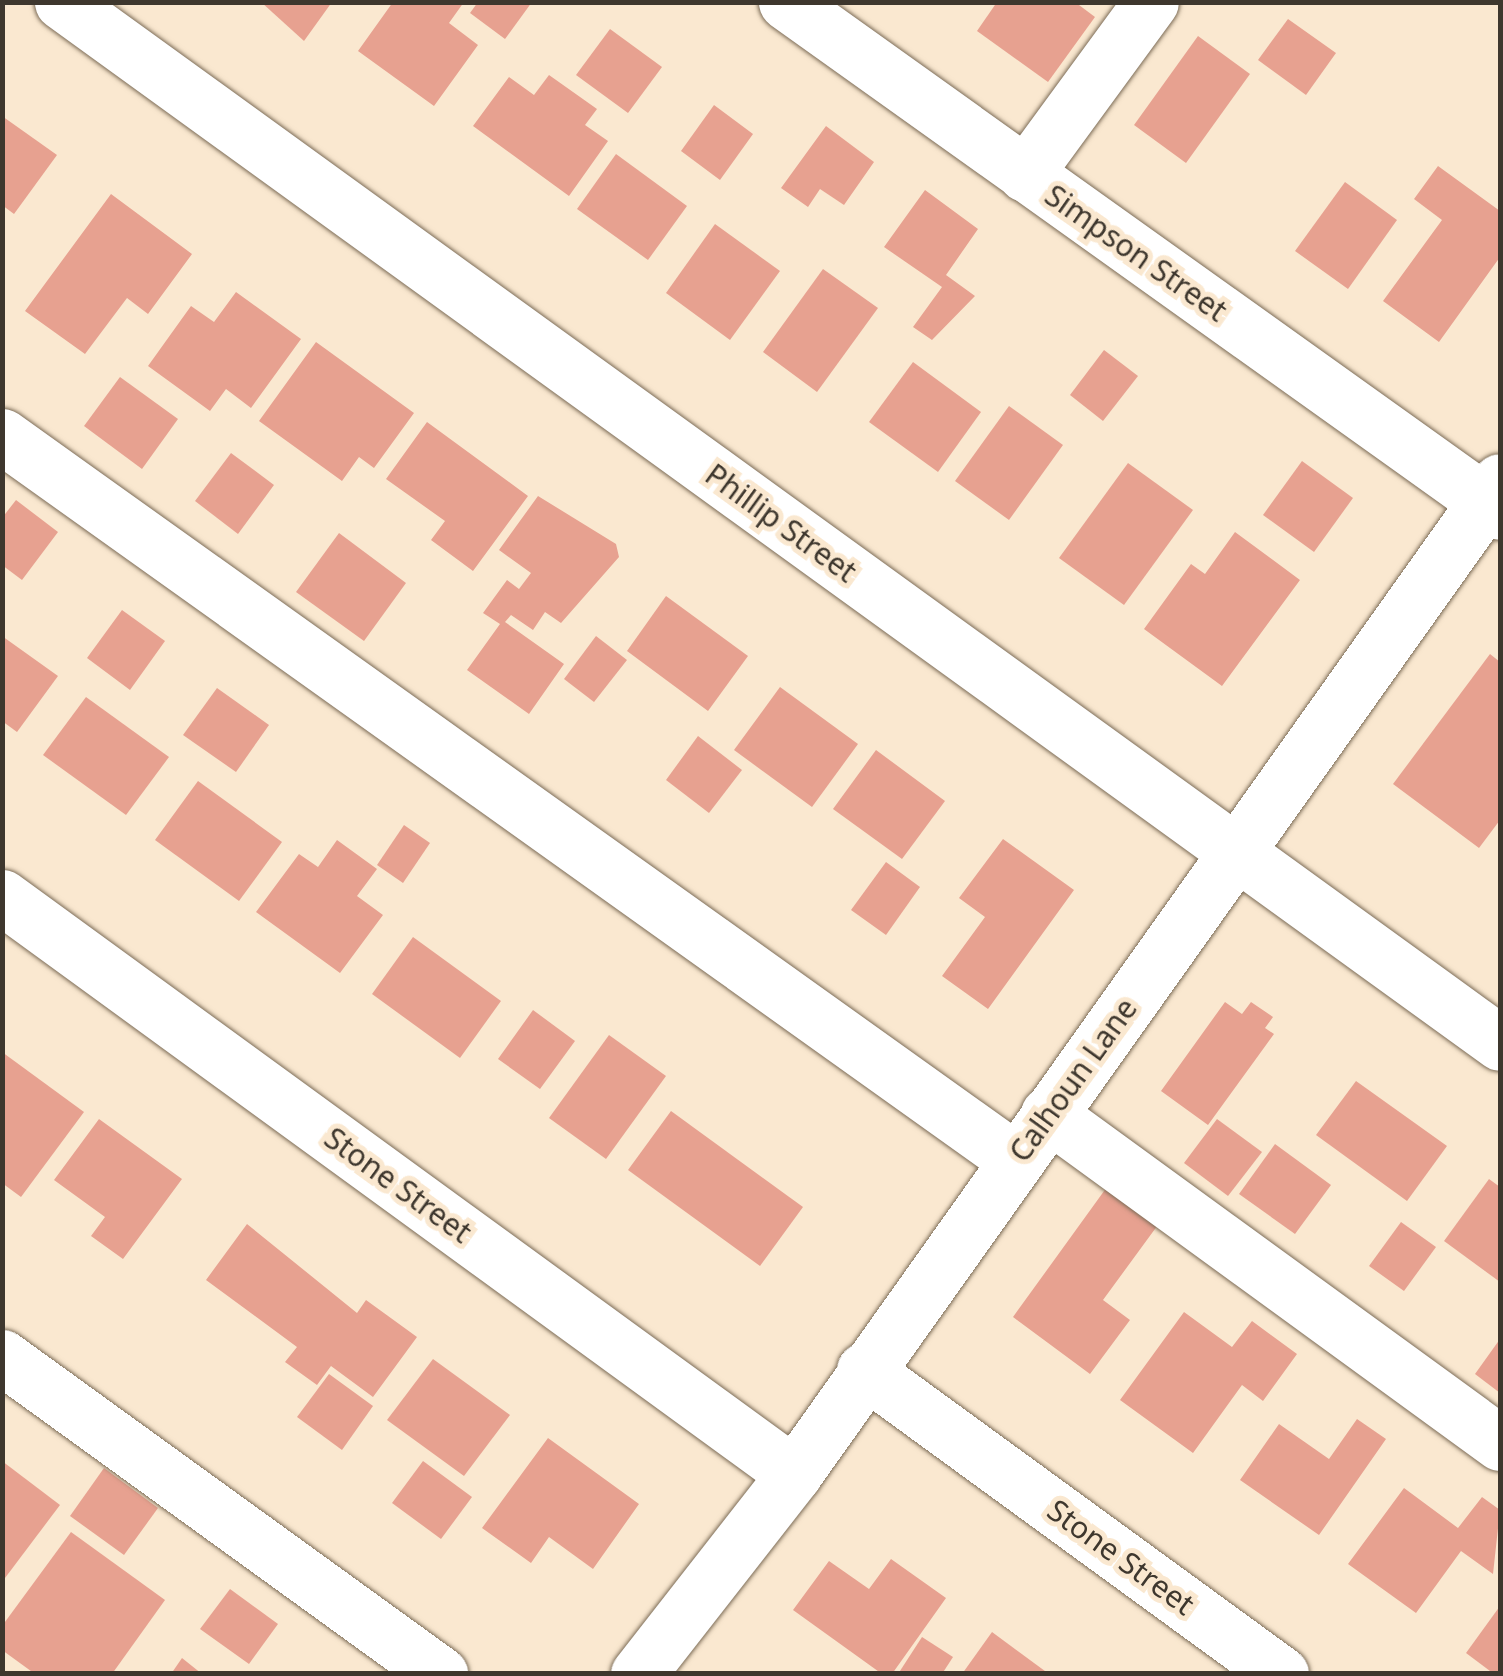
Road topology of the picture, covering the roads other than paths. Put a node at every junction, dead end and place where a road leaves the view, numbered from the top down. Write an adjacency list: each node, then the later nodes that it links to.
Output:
1 (62, 2): 7 (street, Phillip Street)
2 (786, 2): 4 (street, Simpson Street)
3 (1152, 2): 4 (street)
4 (1024, 174): 6 (street, Simpson Street)
5 (2, 436): 11 (street)
6 (1496, 498): 7 (street, Calhoun Lane)
7 (1236, 853): 9 (street, Phillip Street); 10 (street, Calhoun Lane)
8 (2, 897): 15 (street, Stone Street)
9 (1500, 1043)
10 (1048, 1114): 11 (street, Calhoun Lane); 14 (street)
11 (1016, 1160): 13 (street, Calhoun Lane)
12 (2, 1357): 17 (street)
13 (864, 1370): 15 (street, Calhoun Lane); 18 (street, Stone Street)
14 (1500, 1443)
15 (794, 1474): 16 (street, Calhoun Lane)
16 (660, 1666)
17 (440, 1674)
18 (1281, 1674)

